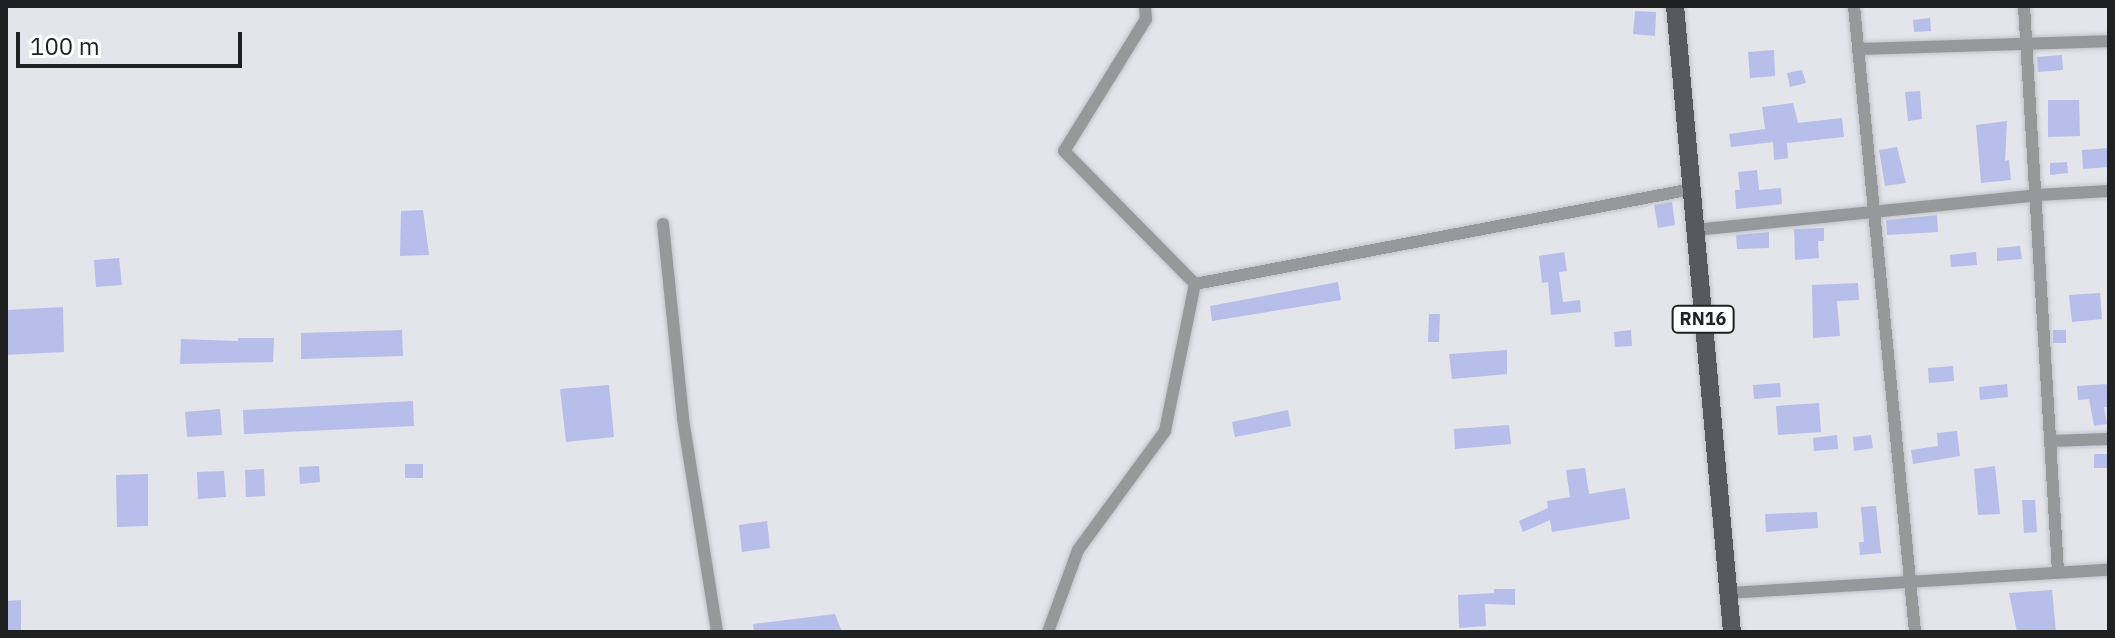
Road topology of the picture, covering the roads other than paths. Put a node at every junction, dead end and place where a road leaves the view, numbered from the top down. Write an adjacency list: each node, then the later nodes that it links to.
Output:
1 (1145, 6): 14 (street)
2 (1675, 6): 8 (main road, RN16)
3 (1854, 6): 7 (street)
4 (2024, 6): 6 (street)
5 (2109, 41): 6 (street)
6 (2027, 45): 7 (street); 10 (street)
7 (1858, 49): 11 (street)
8 (1692, 189): 13 (main road, RN16); 14 (street)
9 (2109, 191): 10 (street)
10 (2037, 195): 11 (street); 16 (street)
11 (1875, 213): 13 (street); 19 (street)
12 (663, 224): 21 (street)
13 (1695, 230): 20 (main road, RN16)
14 (1195, 284): 22 (street)
15 (2109, 439): 16 (street)
16 (2050, 441): 18 (street)
17 (2109, 570): 18 (street)
18 (2058, 572): 19 (street)
19 (1910, 581): 20 (street); 24 (street)
20 (1728, 593): 23 (main road, RN16)
21 (717, 632)
22 (1048, 632)
23 (1732, 632)
24 (1915, 632)

